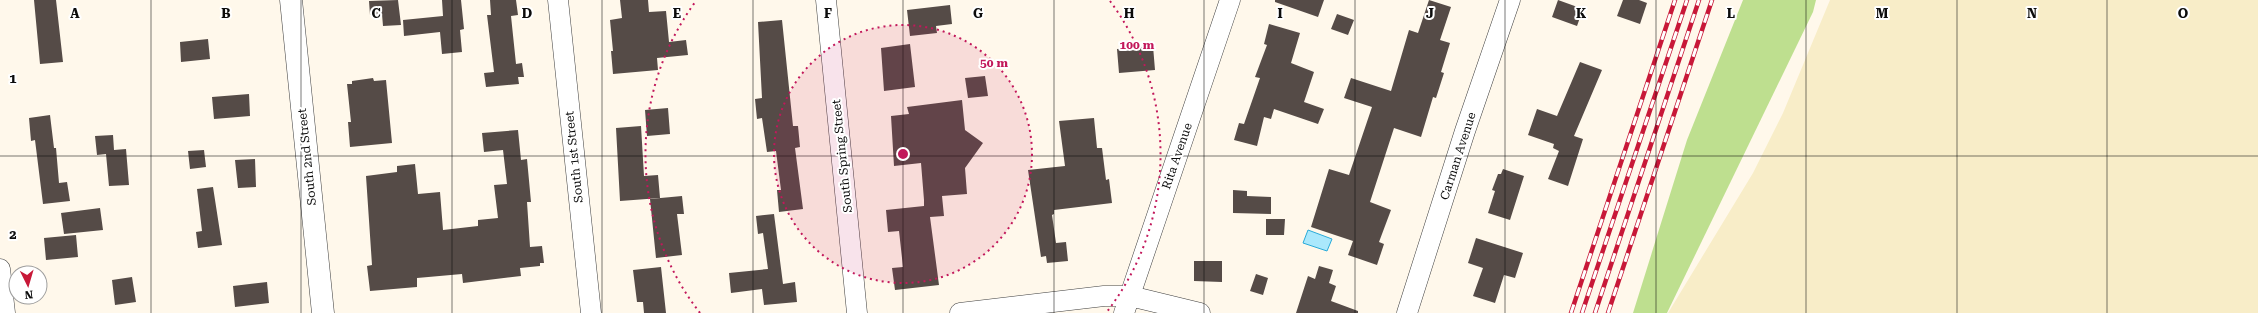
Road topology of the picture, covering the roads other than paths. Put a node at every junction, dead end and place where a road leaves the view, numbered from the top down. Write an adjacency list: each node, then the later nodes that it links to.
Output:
1 (291, 0): 9 (street, South 2nd Street)
2 (558, 0): 10 (street, South 1st Street)
3 (826, 0): 11 (street, South Spring Street)
4 (1230, 0): 7 (street, Rita Avenue)
5 (1510, 0): 14 (street, Carman Avenue)
6 (0, 269): 8 (street)
7 (1127, 304): 12 (street); 13 (street)
8 (5, 313)
9 (323, 313)
10 (591, 313)
11 (857, 313)
12 (960, 313)
13 (1200, 313)
14 (1407, 313)

